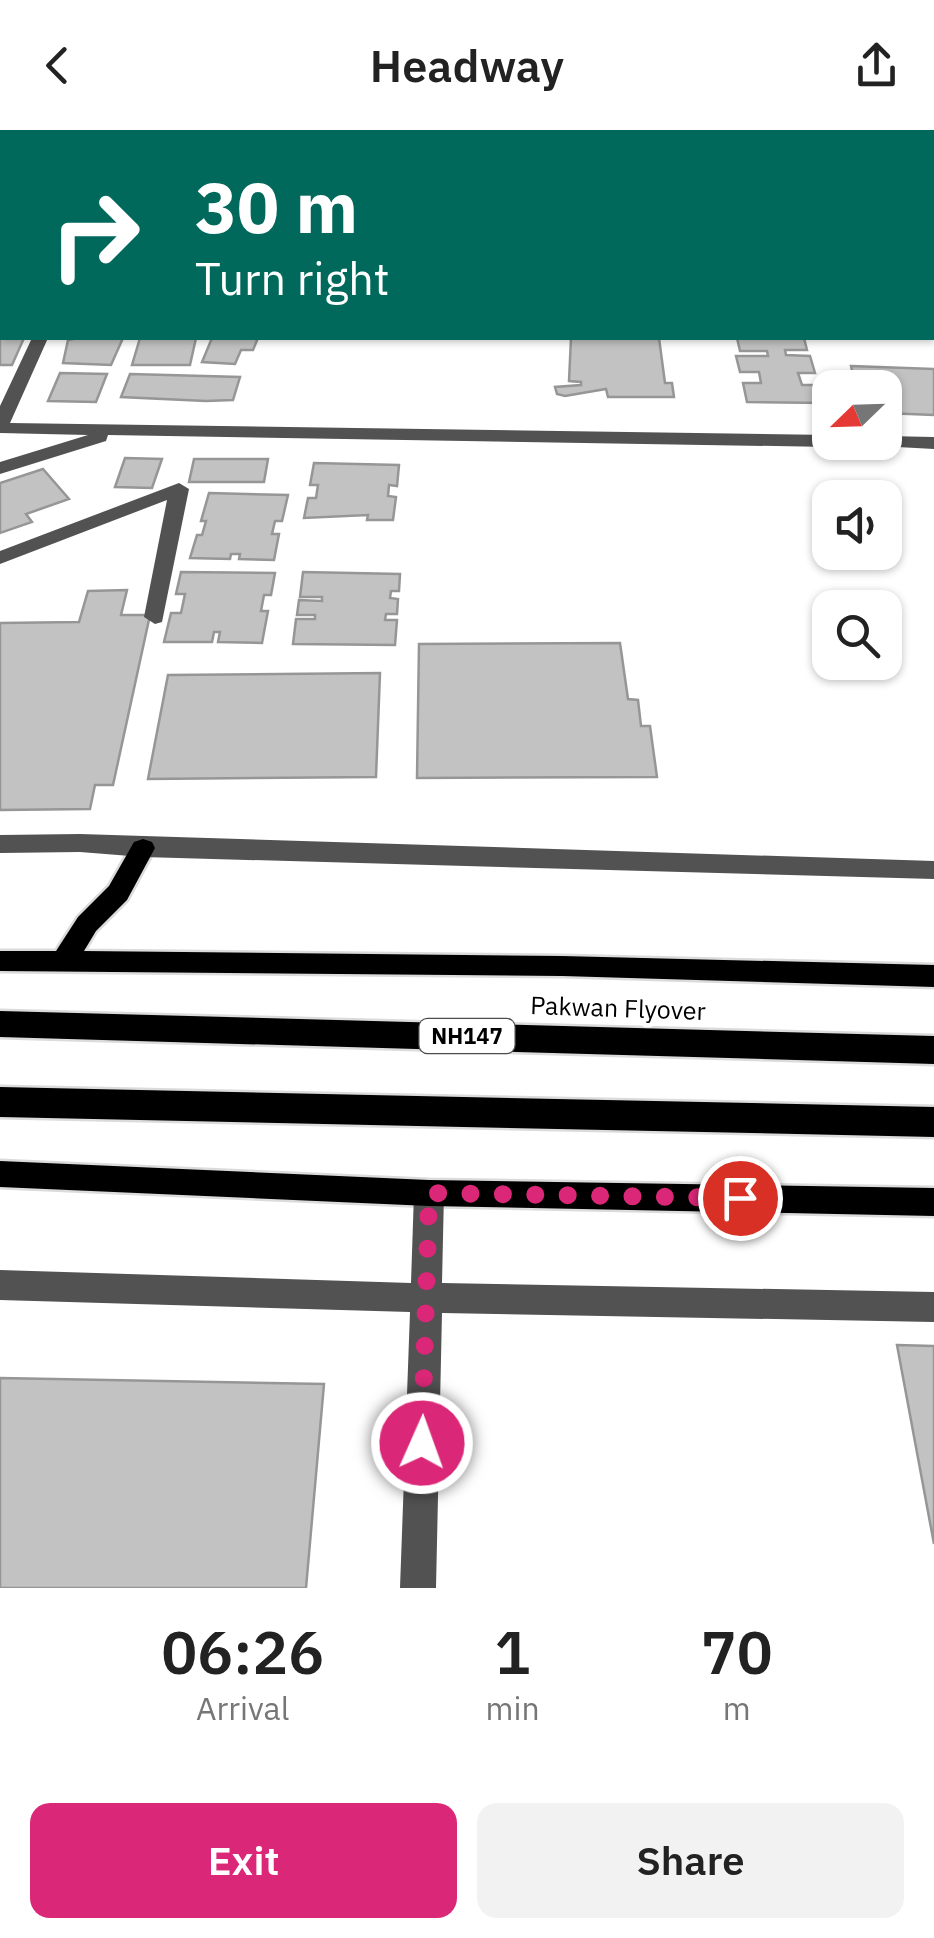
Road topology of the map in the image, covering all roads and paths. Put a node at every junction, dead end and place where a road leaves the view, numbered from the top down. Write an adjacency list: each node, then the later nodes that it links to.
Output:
1 (39, 340): 2 (street)
2 (0, 426): 3 (street)
3 (124, 430): 4 (street); 7 (street)
4 (812, 441)
5 (902, 442): 6 (street)
6 (934, 443)
7 (0, 468)
8 (0, 558): 9 (street)
9 (155, 617)
10 (0, 844): 11 (street)
11 (143, 848): 12 (street); 14 (main road)
12 (934, 870)
13 (0, 961): 14 (main road)
14 (62, 964): 15 (main road)
15 (934, 976)
16 (0, 1024): 17 (highway, Pakwan Flyover / NH147)
17 (934, 1050)
18 (0, 1102): 19 (highway)
19 (934, 1122)
20 (0, 1174): 21 (main road)
21 (429, 1193): 22 (main road); 24 (street)
22 (934, 1202)
23 (0, 1285): 24 (street)
24 (426, 1298): 25 (street); 26 (street)
25 (934, 1307)
26 (418, 1588)

